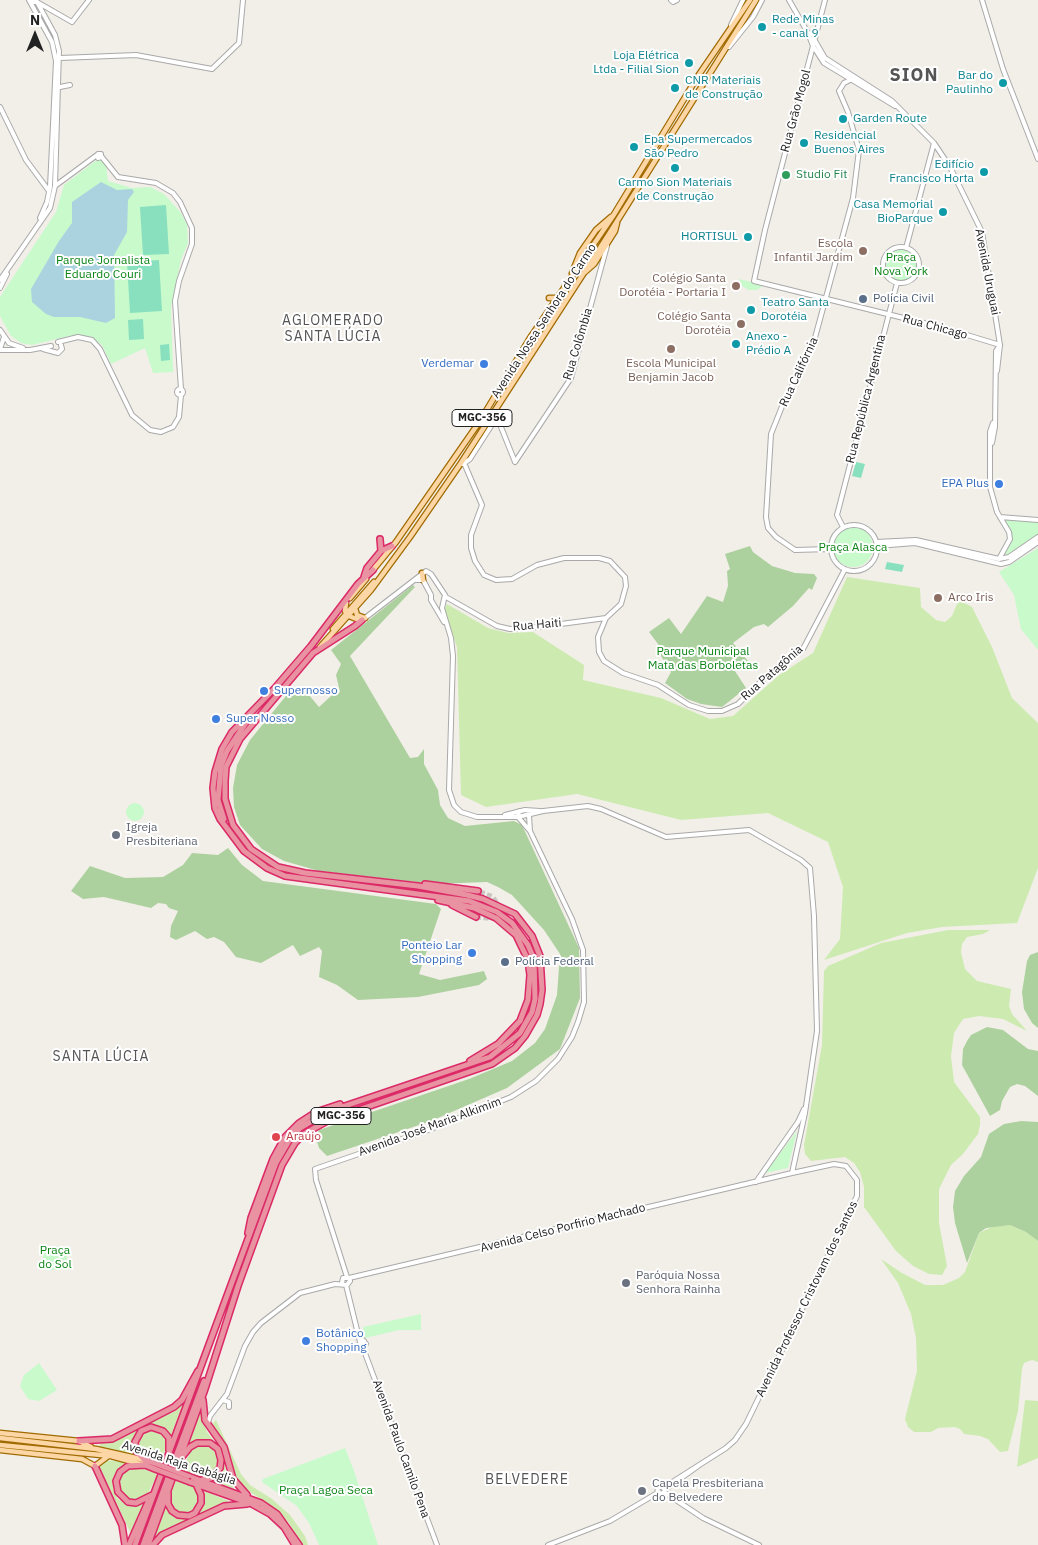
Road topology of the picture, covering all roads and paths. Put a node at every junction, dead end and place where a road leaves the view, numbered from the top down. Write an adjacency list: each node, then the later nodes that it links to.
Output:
1 (89, 0): 11 (street)
2 (242, 0): 18 (street)
3 (744, 0): 13 (street, Avenida Nossa Senhora do Carmo / MGC-356)
4 (750, 0): 13 (main road, Avenida Nossa Senhora do Carmo / MGC-356)
5 (756, 0): 17 (main road, Avenida Nossa Senhora do Carmo)
6 (762, 0): 17 (street, Avenida Nossa Senhora do Carmo)
7 (789, 0): 14 (street, Avenida Uruguai)
8 (825, 0): 12 (street, Rua Grão Mogol)
9 (982, 0): 29 (street)
10 (30, 1): 11 (street); 21 (street)
11 (36, 1): 18 (street)
12 (817, 29): 14 (street); 15 (street, Rua Grão Mogol)
13 (727, 33): 36 (main road, Avenida Nossa Senhora do Carmo / MGC-356)
14 (809, 34): 15 (street, Avenida Uruguai); 16 (street, Avenida Uruguai)
15 (815, 40): 16 (street, Rua Grão Mogol); 19 (street, Avenida Uruguai)
16 (813, 46): 20 (street, Avenida Uruguai); 49 (street, Rua Grão Mogol)
17 (724, 52): 37 (main road, Avenida Nossa Senhora do Carmo)
18 (60, 58): 25 (street)
19 (842, 70): 20 (street); 26 (street, Avenida Uruguai)
20 (844, 76): 22 (street, Avenida Uruguai); 23 (street)
21 (56, 78): 25 (street); 32 (street)
22 (850, 80): 23 (street); 26 (street, Avenida Uruguai)
23 (844, 83): 55 (street, Rua Califórnia)
24 (70, 85): 25 (street)
25 (60, 87): 30 (street)
26 (897, 106): 28 (street, Avenida Uruguai)
27 (0, 107): 33 (street)
28 (934, 143): 42 (street); 60 (street, Avenida Uruguai)
29 (1038, 159)
30 (55, 176): 31 (street); 34 (street)
31 (66, 178): 34 (street); 59 (street)
32 (51, 179): 33 (street); 34 (street)
33 (45, 183): 34 (street); 35 (street)
34 (53, 187): 35 (street)
35 (51, 196): 46 (street)
36 (613, 216): 38 (main road); 39 (main road, Avenida Nossa Senhora do Carmo / MGC-356)
37 (620, 216): 40 (main road, Avenida Nossa Senhora do Carmo); 41 (main road)
38 (596, 230): 39 (main road); 43 (main road)
39 (603, 230): 40 (main road); 44 (main road, Avenida Nossa Senhora do Carmo / MGC-356)
40 (609, 234): 41 (main road); 45 (main road, Avenida Nossa Senhora do Carmo)
41 (608, 241): 45 (main road); 47 (street, Rua Colômbia)
42 (906, 248): 50 (street); 50 (street)
43 (580, 253): 44 (main road); 51 (main road)
44 (583, 261): 45 (main road); 51 (main road, Avenida Nossa Senhora do Carmo / MGC-356)
45 (591, 264): 47 (street); 64 (main road, Avenida Nossa Senhora do Carmo / MGC-356)
46 (8, 270): 48 (street); 52 (street)
47 (599, 272): 65 (street, Rua Colômbia)
48 (0, 280)
49 (754, 280): 55 (street, Rua Chicago)
50 (897, 282): 56 (street, Rua República Argentina)
51 (567, 284): 54 (main road, Avenida Nossa Senhora do Carmo / MGC-356)
52 (0, 288)
53 (549, 298): 54 (main road)
54 (558, 298): 77 (main road, Avenida Nossa Senhora do Carmo / MGC-356)
55 (826, 299): 56 (street, Rua Chicago); 78 (street, Rua Califórnia)
56 (888, 314): 60 (street, Rua Chicago); 72 (street, Rua República Argentina)
57 (0, 330): 58 (street)
58 (4, 337): 62 (street); 63 (street)
59 (60, 343): 61 (street); 61 (street)
60 (1000, 345): 70 (street, Avenida Uruguai)
61 (51, 348): 63 (street)
62 (0, 349): 63 (street)
63 (30, 350)
64 (492, 415): 65 (street, Avenida Nossa Senhora do Carmo); 69 (main road, Avenida Nossa Senhora do Carmo / MGC-356)
65 (495, 420): 66 (street, Avenida Nossa Senhora do Carmo)
66 (464, 463): 67 (street, Avenida Nossa Senhora do Carmo); 68 (street)
67 (460, 468): 68 (street); 69 (street, Avenida Nossa Senhora do Carmo)
68 (466, 469): 97 (street, Rua Patagônia)
69 (452, 474): 88 (main road, Avenida Nossa Senhora do Carmo / MGC-356)
70 (1000, 517): 71 (street); 80 (street, Avenida Uruguai)
71 (1038, 520)
72 (843, 527): 76 (street); 78 (street)
73 (1038, 537): 80 (street)
74 (380, 539): 79 (highway)
75 (1038, 542): 80 (street)
76 (876, 544): 80 (street); 81 (street)
77 (392, 546): 79 (highway); 82 (main road, Avenida Nossa Senhora do Carmo / MGC-356)
78 (830, 549): 81 (street)
79 (381, 551): 84 (highway)
80 (997, 561)
81 (845, 569): 97 (street, Rua Patagônia)
82 (373, 570): 84 (highway, MGC-356); 87 (main road, Avenida Nossa Senhora do Carmo / MGC-356)
83 (422, 573): 85 (main road); 86 (street); 89 (street)
84 (364, 576): 100 (highway, MGC-356)
85 (423, 580): 86 (street); 90 (street)
86 (413, 581): 98 (street)
87 (363, 583): 88 (main road); 92 (main road, Avenida Nossa Senhora do Carmo / MGC-356)
88 (370, 588): 95 (main road, Avenida Nossa Senhora do Carmo / MGC-356); 96 (main road, MGC-356)
89 (440, 591): 90 (street); 91 (street)
90 (431, 595): 93 (street)
91 (446, 597): 94 (street); 97 (street, Rua Haiti)
92 (346, 603): 96 (main road); 100 (main road, Avenida Nossa Senhora do Carmo / MGC-356)
93 (434, 604): 94 (street); 99 (street)
94 (443, 604): 99 (street)
95 (356, 608): 96 (main road, Avenida Nossa Senhora do Carmo / MGC-356); 98 (main road)
96 (348, 614): 98 (main road); 101 (main road, Avenida Nossa Senhora do Carmo / MGC-356)
97 (606, 618)
98 (363, 619): 101 (highway)
99 (446, 624): 106 (street)
100 (311, 646): 111 (highway, MGC-356)
101 (313, 653): 109 (highway, MGC-356)
102 (524, 810): 103 (street); 104 (street); 105 (street)
103 (519, 811): 106 (street); 107 (street)
104 (543, 811): 105 (street); 115 (street)
105 (529, 816): 107 (street); 108 (street, Avenida José Maria Alkimim)
106 (501, 817): 107 (street)
107 (518, 817): 108 (street, Avenida José Maria Alkimim)
108 (530, 831): 118 (street, Avenida José Maria Alkimim)
109 (403, 884): 110 (highway); 120 (highway, MGC-356)
110 (478, 891)
111 (420, 895): 112 (highway); 114 (highway, MGC-356)
112 (447, 902): 113 (highway); 114 (highway)
113 (476, 917)
114 (456, 1069): 119 (highway, MGC-356)
115 (806, 1104): 116 (street); 117 (street)
116 (792, 1173): 117 (street, Avenida Celso Porfirio Machado); 143 (street, Avenida Professor Cristovam dos Santos)
117 (756, 1182): 118 (street, Avenida Celso Porfirio Machado)
118 (346, 1281): 123 (street, Avenida Celso Porfirio Machado); 155 (street, Avenida Paulo Camilo Pena)
119 (219, 1318): 121 (highway); 149 (highway)
120 (212, 1360): 122 (highway, MGC-356); 150 (highway, MGC-356)
121 (198, 1371): 129 (highway); 132 (highway)
122 (204, 1392): 125 (highway); 137 (highway, MGC-356)
123 (223, 1400): 124 (street); 126 (street, Avenida Celso Porfirio Machado)
124 (229, 1407)
125 (203, 1414): 126 (street); 127 (highway)
126 (210, 1416): 127 (street, Avenida Celso Porfirio Machado)
127 (208, 1425): 145 (highway)
128 (1, 1434): 129 (main road); 133 (main road, Avenida Raja Gabáglia)
129 (79, 1441): 133 (main road)
130 (0, 1445): 133 (main road)
131 (0, 1450): 134 (main road)
132 (169, 1450): 136 (highway); 144 (highway)
133 (95, 1452): 134 (main road); 135 (main road, Avenida Raja Gabáglia); 136 (main road, Avenida Raja Gabáglia)
134 (66, 1456): 138 (main road)
135 (111, 1456): 136 (main road, Avenida Raja Gabáglia); 138 (main road)
136 (145, 1463): 139 (highway, Avenida Raja Gabáglia); 144 (highway)
137 (177, 1464): 140 (highway); 142 (highway, MGC-356)
138 (95, 1466): 147 (highway)
139 (156, 1466): 140 (highway, Avenida Raja Gabáglia, bridge); 141 (highway, Avenida Raja Gabáglia, bridge)
140 (201, 1480): 145 (highway, Avenida Raja Gabáglia)
141 (193, 1483): 142 (highway); 145 (highway, Avenida Raja Gabáglia)
142 (168, 1487): 151 (highway, MGC-356)
143 (664, 1490): 146 (street); 156 (street)
144 (152, 1495): 148 (highway)
145 (252, 1501): 152 (highway); 153 (highway, Avenida Raja Gabáglia); 154 (highway, Avenida Raja Gabáglia)
146 (744, 1538): 157 (street); 158 (street)
147 (125, 1545)
148 (129, 1545)
149 (135, 1545)
150 (143, 1545)
151 (148, 1545)
152 (153, 1545)
153 (294, 1545)
154 (299, 1545)
155 (437, 1545)
156 (548, 1545)
157 (752, 1545)
158 (759, 1545)

